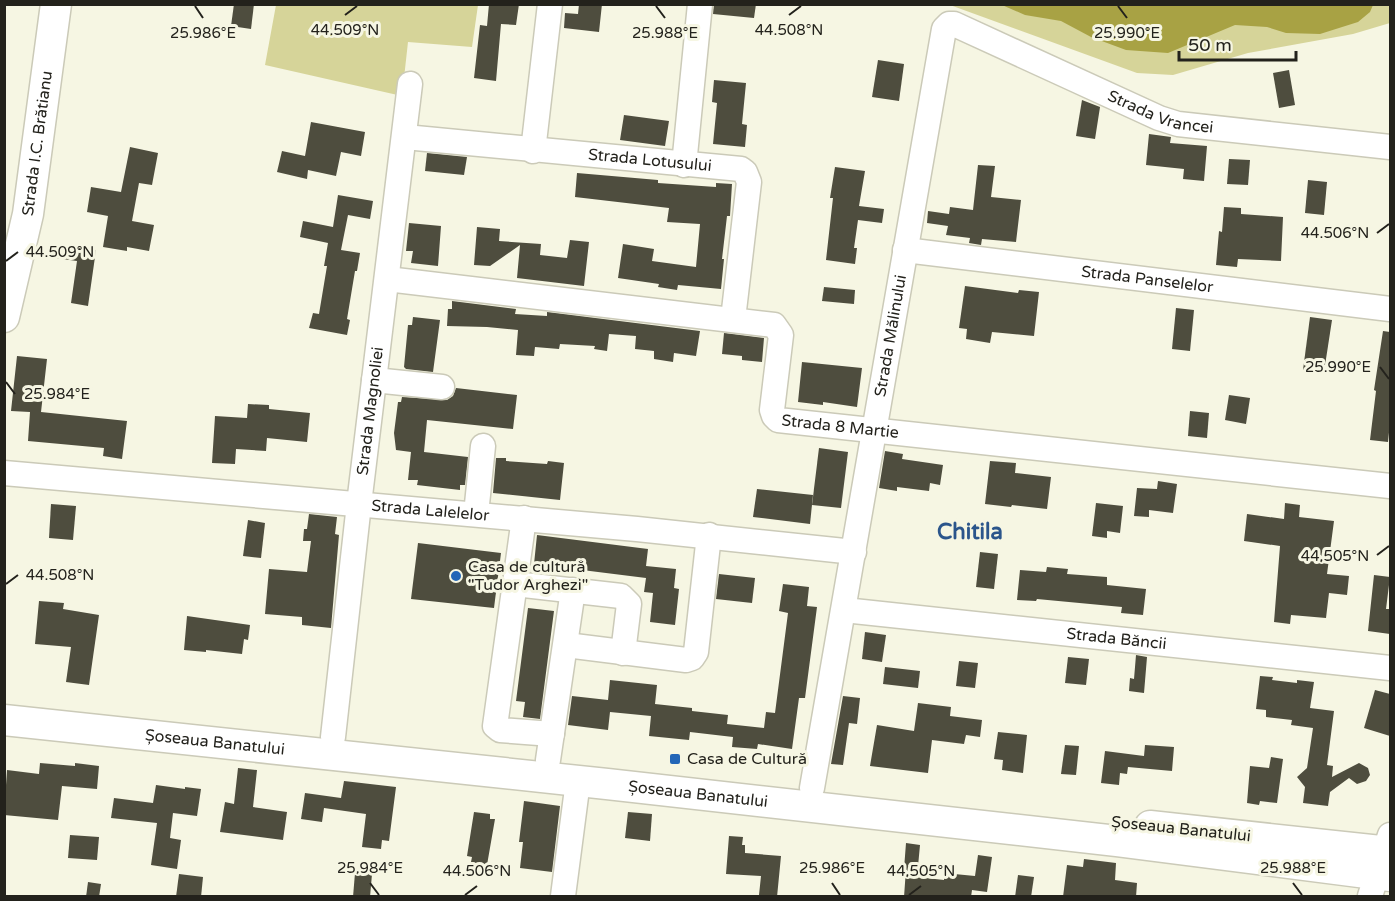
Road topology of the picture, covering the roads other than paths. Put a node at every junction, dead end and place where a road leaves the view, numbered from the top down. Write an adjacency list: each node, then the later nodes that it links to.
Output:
1 (56, 4): 13 (main road, Strada I.C. Brătianu)
2 (550, 4): 8 (street)
3 (700, 4): 9 (street)
4 (946, 26): 7 (street, Strada Vrancei); 10 (street, Strada Mălinului)
5 (410, 84): 6 (street, Strada Magnoliei)
6 (405, 138): 8 (street, Strada Lotusului); 11 (street, Strada Magnoliei)
7 (1390, 147)
8 (533, 151): 9 (street, Strada Lotusului)
9 (684, 165): 14 (street, Strada Lotusului)
10 (906, 250): 12 (street, Strada Panselelor); 17 (street, Strada Mălinului)
11 (387, 279): 14 (street, Strada 8 Martie); 15 (street, Strada Magnoliei)
12 (1390, 309)
13 (4, 317)
14 (733, 319): 17 (street, Strada 8 Martie)
15 (374, 380): 16 (street); 21 (street, Strada Magnoliei)
16 (442, 387)
17 (874, 431): 20 (street, Strada 8 Martie); 25 (street, Strada Mălinului)
18 (483, 446): 22 (street)
19 (4, 473): 21 (street, Strada Lalelelor)
20 (1390, 486)
21 (359, 504): 22 (street, Strada Lalelelor); 34 (street, Strada Magnoliei)
22 (476, 514): 23 (street, Strada Lalelelor)
23 (524, 518): 24 (street, Strada Lalelelor); 26 (street)
24 (709, 535): 25 (street, Strada Lalelelor); 30 (street)
25 (854, 552): 28 (street, Strada Mălinului)
26 (515, 584): 27 (street); 35 (street)
27 (573, 590): 29 (street); 30 (street)
28 (844, 609): 31 (street, Strada Băncii); 37 (street, Strada Mălinului)
29 (566, 645): 30 (street); 35 (street)
30 (623, 652)
31 (1390, 668)
32 (4, 701): 34 (main road, Șoseaua Banatului)
33 (4, 720): 36 (main road, Șoseaua Banatului)
34 (333, 737): 35 (main road, Șoseaua Banatului)
35 (550, 747): 37 (main road, Șoseaua Banatului)
36 (578, 781): 38 (main road, Șoseaua Banatului); 39 (street)
37 (812, 788): 38 (main road, Șoseaua Banatului)
38 (1384, 864)
39 (563, 897)

